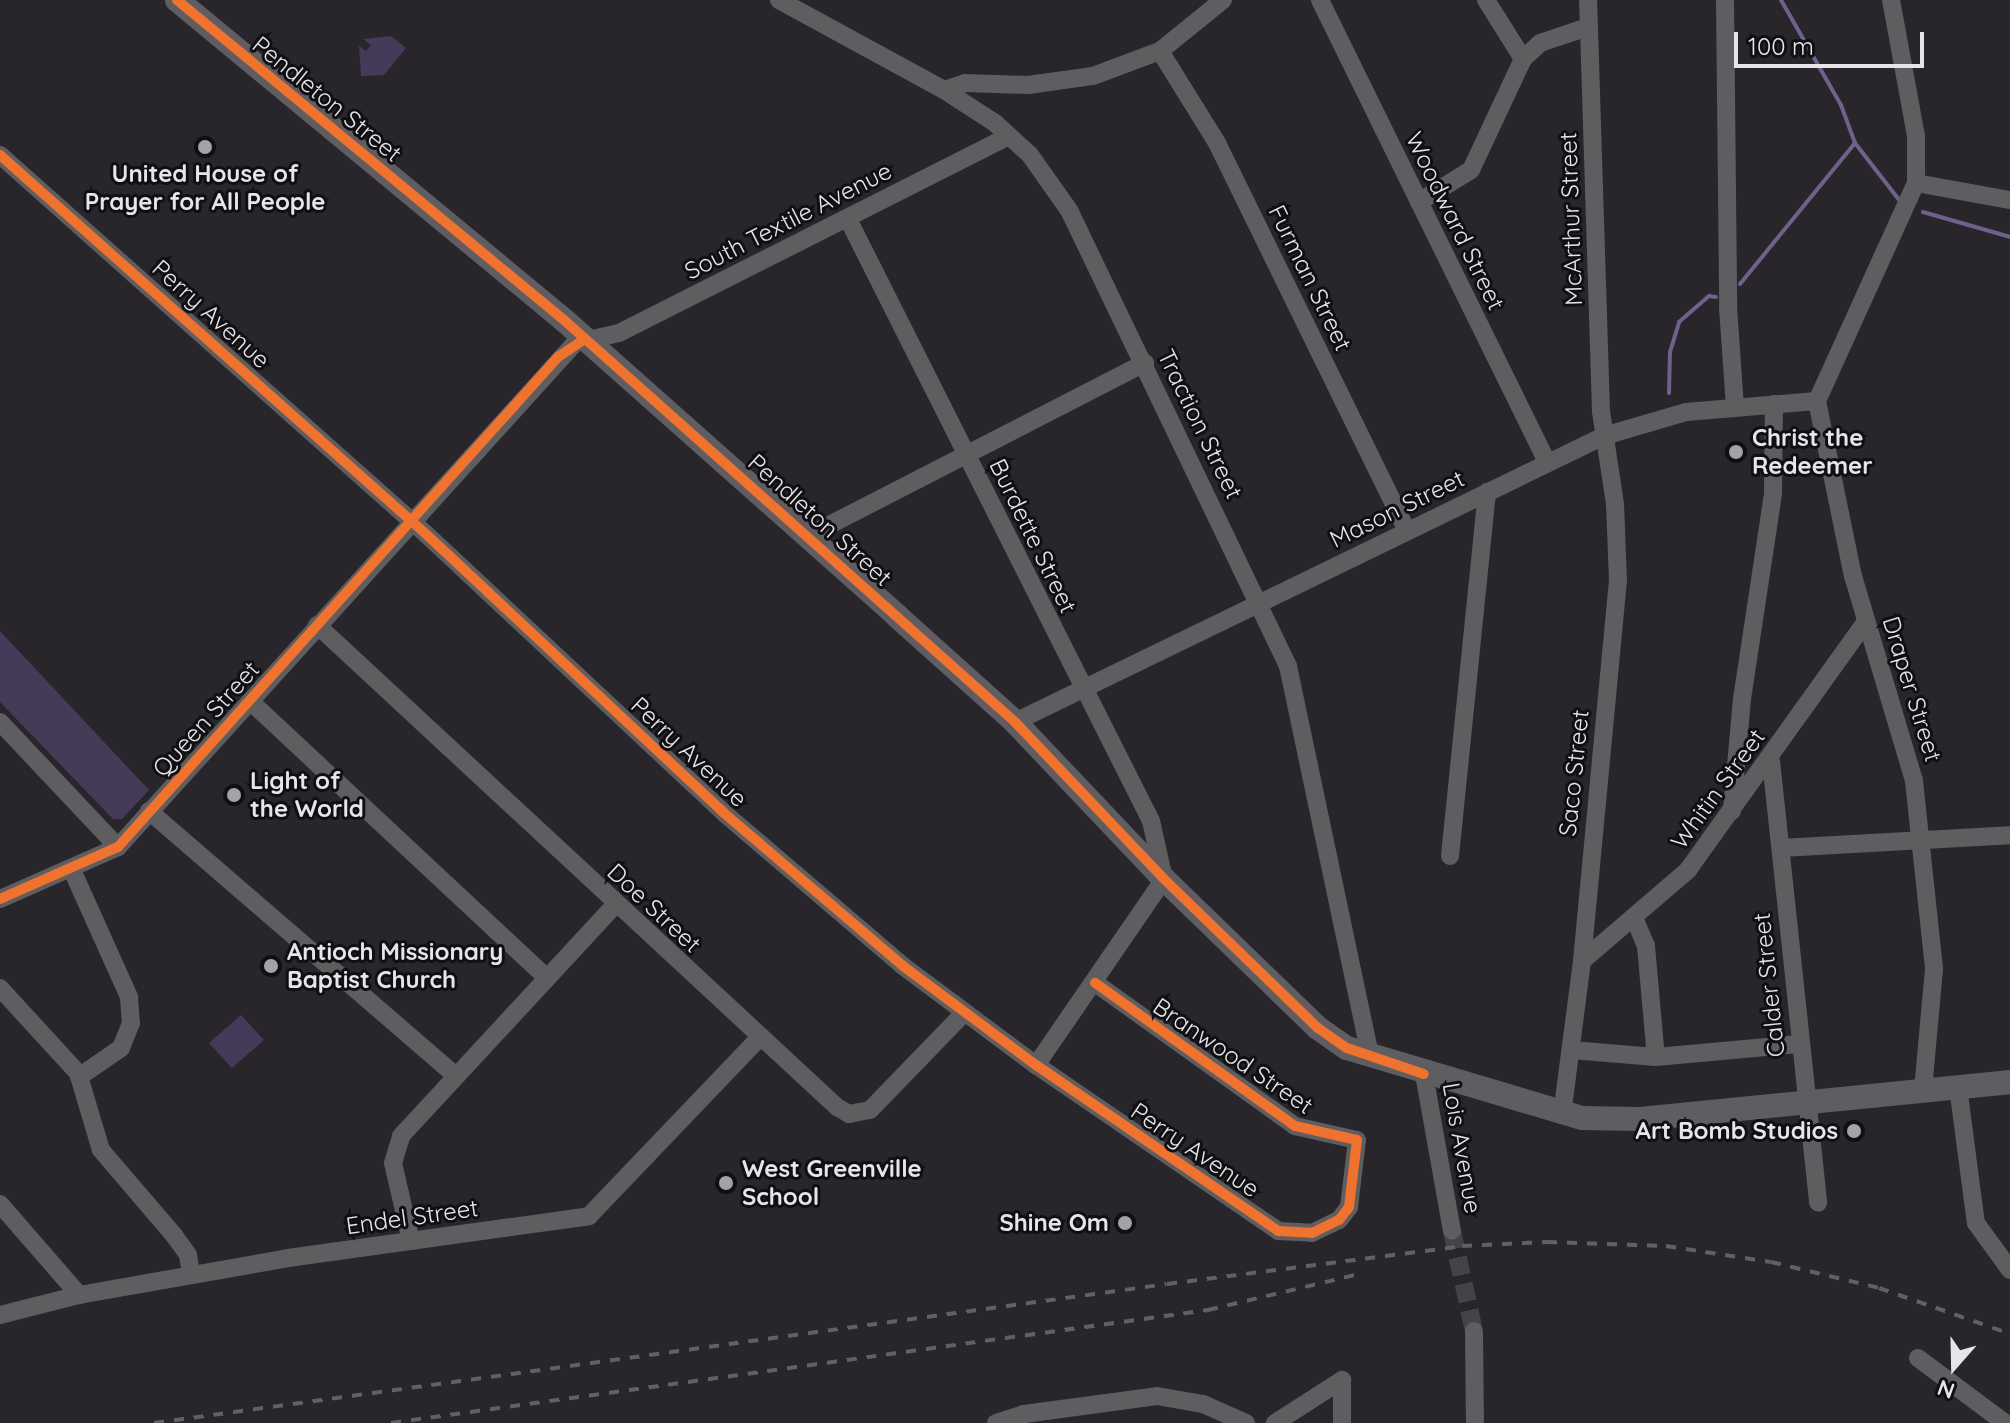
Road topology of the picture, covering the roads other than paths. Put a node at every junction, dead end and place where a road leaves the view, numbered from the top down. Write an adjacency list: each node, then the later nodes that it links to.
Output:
1 (177, 0): 19 (main road, Pendleton Street)
2 (779, 0): 12 (street, Traction Street)
3 (1223, 0): 10 (street)
4 (1320, 0): 17 (street, Woodward Street)
5 (1486, 0): 11 (street)
6 (1589, 0): 9 (street, McArthur Street)
7 (1725, 0): 23 (street)
8 (1891, 0): 15 (street)
9 (1588, 27): 11 (street); 24 (street, McArthur Street)
10 (1160, 51): 12 (street); 29 (street, Furman Street)
11 (1523, 59): 17 (street)
12 (944, 90): 13 (street, Traction Street)
13 (1009, 136): 18 (street, South Textile Avenue); 20 (street, Traction Street)
14 (0, 155): 28 (street, Perry Avenue)
15 (1916, 183): 16 (street); 21 (street)
16 (2010, 200)
17 (1419, 202): 26 (street, Woodward Street)
18 (848, 219): 19 (street, South Textile Avenue); 25 (street, Burdette Street)
19 (585, 339): 28 (street, Queen Street); 30 (main road, Pendleton Street)
20 (1145, 363): 25 (street); 31 (street, Traction Street)
21 (1817, 401): 22 (street, Mason Street); 32 (street, Draper Street)
22 (1774, 404): 23 (street, Mason Street); 40 (street)
23 (1735, 407): 24 (street, Mason Street)
24 (1604, 436): 26 (street, Mason Street); 51 (street, Saco Street)
25 (966, 454): 30 (street); 34 (street, Burdette Street)
26 (1547, 462): 27 (street, Mason Street)
27 (1487, 492): 29 (street, Mason Street); 45 (street)
28 (412, 521): 33 (street, Queen Street); 55 (street, Perry Avenue)
29 (1407, 531): 31 (street, Mason Street)
30 (808, 536): 37 (main road, Pendleton Street)
31 (1260, 603): 34 (street, Mason Street); 56 (street, Traction Street)
32 (1866, 621): 38 (street, Whitin Street); 42 (street, Draper Street)
33 (317, 625): 35 (street, Queen Street); 49 (street, Doe Street)
34 (1084, 687): 37 (street, Mason Street); 47 (street, Burdette Street)
35 (250, 701): 39 (street, Queen Street); 52 (street)
36 (0, 722): 43 (street)
37 (1015, 722): 47 (main road, Pendleton Street)
38 (1771, 761): 40 (street, Whitin Street); 44 (street, Calder Street)
39 (149, 811): 43 (street, Queen Street); 65 (street)
40 (1732, 811): 50 (street, Whitin Street)
41 (2010, 835): 42 (street)
42 (1920, 842): 44 (street); 69 (street, Draper Street)
43 (118, 847): 46 (street, Queen Street)
44 (1781, 848): 59 (street, Calder Street)
45 (1450, 856)
46 (72, 870): 48 (street, Queen Street); 66 (street)
47 (1164, 879): 53 (street); 58 (main road, Pendleton Street)
48 (0, 899)
49 (615, 905): 52 (street); 57 (street, Doe Street)
50 (1635, 920): 51 (street, Whitin Street); 62 (street)
51 (1582, 961): 60 (street, Saco Street)
52 (546, 977): 65 (street)
53 (1095, 983): 63 (street); 72 (street, Branwood Street)
54 (0, 988): 66 (street)
55 (964, 1013): 57 (street, Doe Street); 63 (street, Perry Avenue)
56 (1361, 1015): 58 (street); 61 (street, Traction Street)
57 (759, 1038): 76 (street, Endel Street)
58 (1333, 1039): 61 (main road, Pendleton Street)
59 (1800, 1044): 62 (street); 70 (street, Calder Street)
60 (1571, 1050): 62 (street); 71 (street, Saco Street)
61 (1370, 1055): 64 (main road, Pendleton Street)
62 (1656, 1057)
63 (1036, 1065): 72 (street, Perry Avenue)
64 (1424, 1074): 71 (main road, Pendleton Street); 75 (street, Lois Avenue)
65 (455, 1075): 76 (street)
66 (79, 1077): 78 (street)
67 (2010, 1082): 68 (main road, Pendleton Street)
68 (1958, 1087): 69 (main road, Pendleton Street); 77 (street)
69 (1923, 1091): 70 (main road, Pendleton Street)
70 (1805, 1103): 71 (main road, Pendleton Street); 73 (street, Calder Street)
71 (1562, 1115)
72 (1357, 1140)
73 (1818, 1203)
74 (0, 1204): 79 (street)
75 (1452, 1231)
76 (411, 1241): 78 (street, Endel Street)
77 (2010, 1270)
78 (191, 1274): 79 (street, Endel Street)
79 (79, 1295): 80 (street, Endel Street)
80 (0, 1315)
81 (1474, 1331): 87 (street)
82 (1918, 1358): 88 (street)
83 (996, 1423): 84 (street)
84 (1246, 1423)
85 (1275, 1423): 86 (street)
86 (1342, 1423)
87 (1475, 1423)
88 (2005, 1423)

